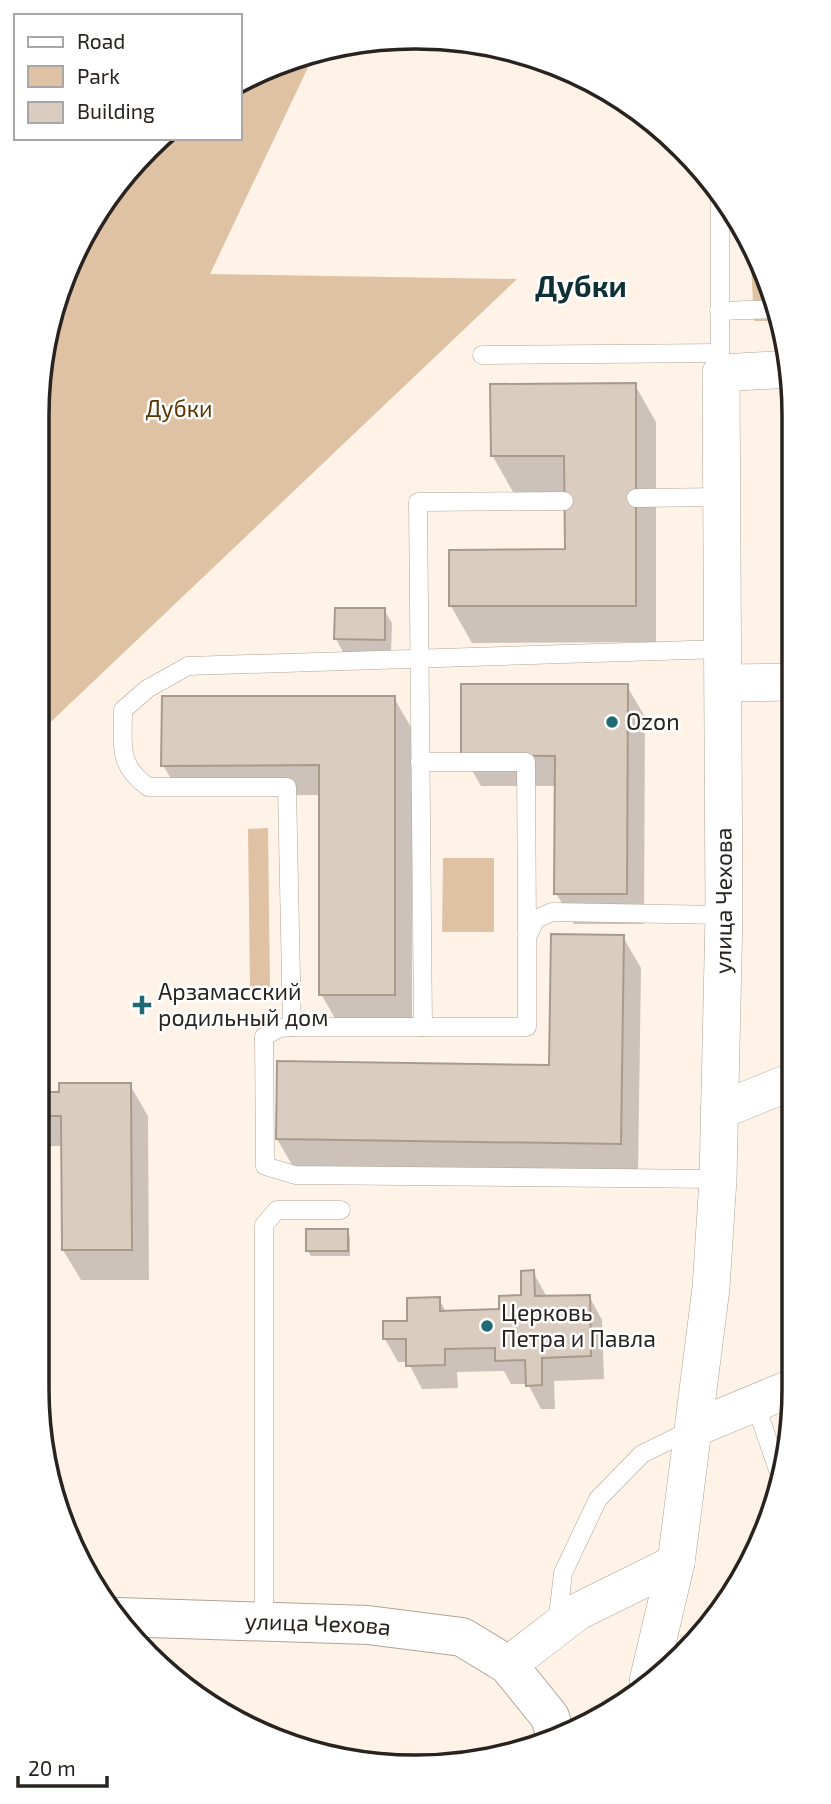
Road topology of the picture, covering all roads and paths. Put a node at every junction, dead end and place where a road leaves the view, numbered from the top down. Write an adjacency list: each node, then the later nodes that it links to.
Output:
1 (720, 212): 3 (lane)
2 (766, 309): 3 (lane)
3 (719, 311): 5 (lane)
4 (482, 355): 5 (lane)
5 (720, 363): 6 (street); 7 (street, улица Чехова)
6 (779, 368)
7 (722, 497): 8 (lane); 11 (street, улица Чехова)
8 (636, 498)
9 (564, 501): 10 (lane)
10 (419, 657): 11 (lane); 13 (lane); 16 (lane)
11 (723, 666): 12 (street); 14 (street, улица Чехова)
12 (782, 680)
13 (420, 762): 15 (lane); 17 (lane)
14 (724, 915): 15 (lane); 19 (street, улица Чехова)
15 (527, 937): 17 (lane)
16 (292, 1027): 17 (lane); 20 (lane)
17 (423, 1027)
18 (782, 1085): 19 (street)
19 (719, 1111): 20 (street, улица Чехова)
20 (718, 1179): 24 (street, улица Чехова)
21 (341, 1210): 28 (lane)
22 (782, 1392): 23 (street)
23 (755, 1403): 24 (street); 25 (lane)
24 (695, 1429): 26 (street, улица Чехова); 29 (lane)
25 (775, 1461)
26 (677, 1563): 29 (street); 31 (street, улица Чехова)
27 (129, 1617): 28 (street, улица Чехова)
28 (264, 1622): 30 (street, улица Чехова)
29 (556, 1628): 30 (street)
30 (508, 1665): 32 (street, улица Чехова)
31 (651, 1669)
32 (553, 1728)

